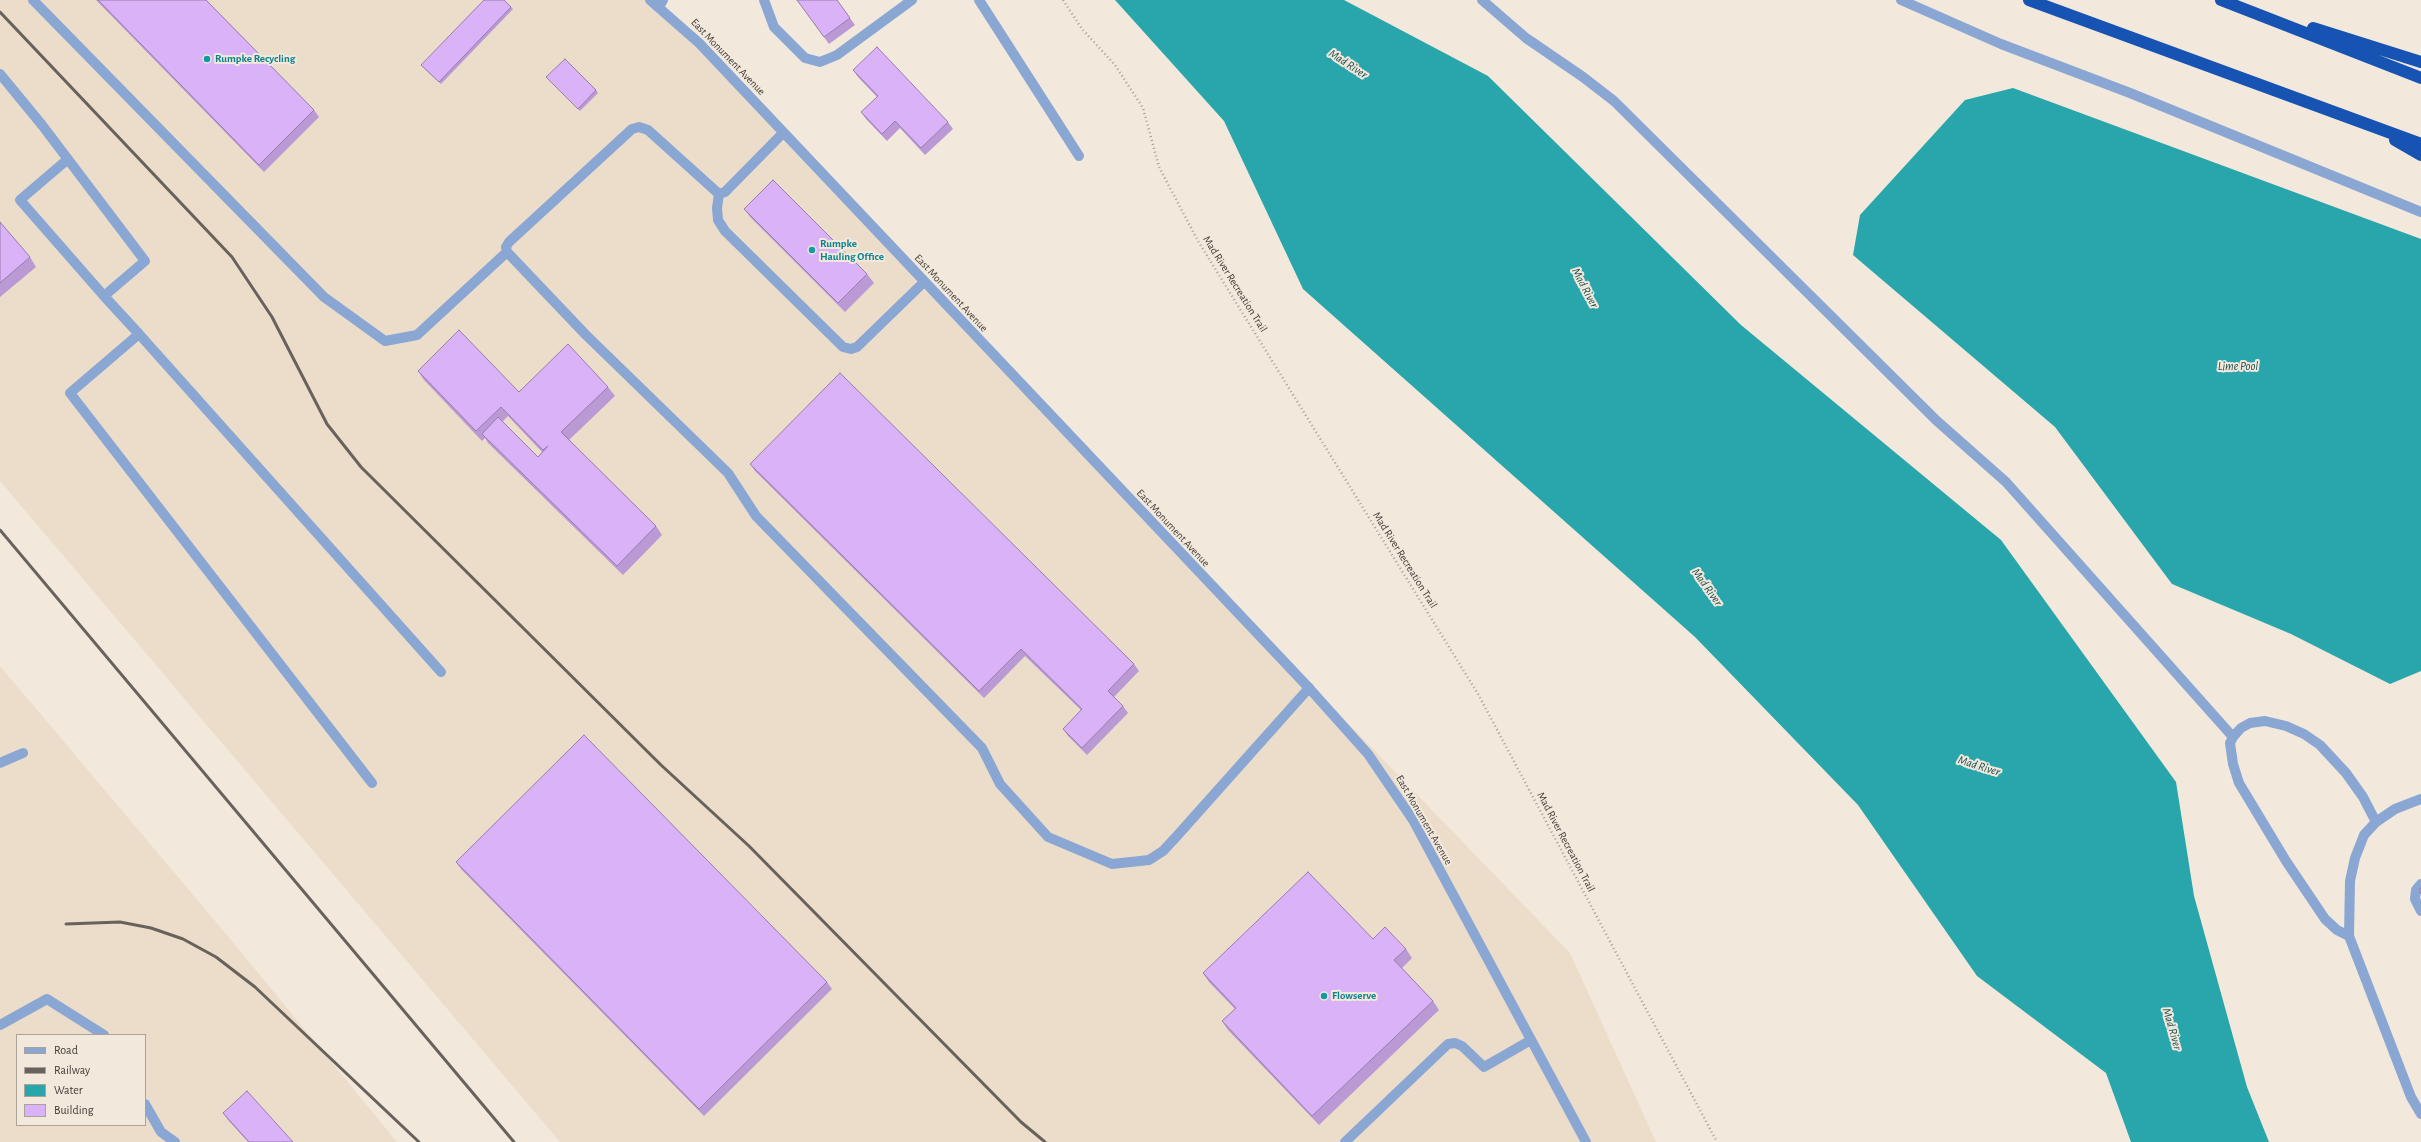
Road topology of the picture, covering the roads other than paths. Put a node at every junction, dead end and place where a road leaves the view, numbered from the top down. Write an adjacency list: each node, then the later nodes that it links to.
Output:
1 (33, 0): 22 (street)
2 (650, 0): 10 (street, East Monument Avenue)
3 (764, 0): 4 (street)
4 (912, 0)
5 (979, 0): 18 (street)
6 (1482, 0): 28 (street)
7 (1901, 0): 21 (street)
8 (2029, 0): 14 (highway)
9 (2222, 0): 11 (highway); 13 (highway)
10 (661, 3): 15 (street, East Monument Avenue)
11 (2421, 62)
12 (0, 74): 19 (street)
13 (2421, 78)
14 (2361, 121): 16 (highway); 17 (highway)
15 (783, 133): 20 (street); 23 (street, East Monument Avenue)
16 (2421, 144)
17 (2421, 155)
18 (1079, 156)
19 (68, 159): 24 (street); 24 (street)
20 (719, 194): 22 (street); 23 (street)
21 (2421, 212)
22 (507, 252): 27 (street)
23 (924, 282): 27 (street, East Monument Avenue)
24 (104, 296): 25 (street)
25 (139, 334): 26 (street); 31 (street)
26 (441, 672)
27 (1309, 688): 39 (street, East Monument Avenue)
28 (2233, 737): 33 (street); 36 (street)
29 (23, 753): 30 (street)
30 (0, 763)
31 (372, 783)
32 (2421, 799): 33 (street)
33 (2376, 822): 36 (street)
34 (2421, 884): 35 (street)
35 (2421, 912)
36 (2348, 936): 41 (street)
37 (0, 1026): 38 (street)
38 (102, 1034)
39 (1531, 1040): 43 (street); 44 (street, East Monument Avenue)
40 (146, 1106): 42 (street)
41 (2421, 1114)
42 (175, 1142)
43 (1344, 1142)
44 (1586, 1142)

